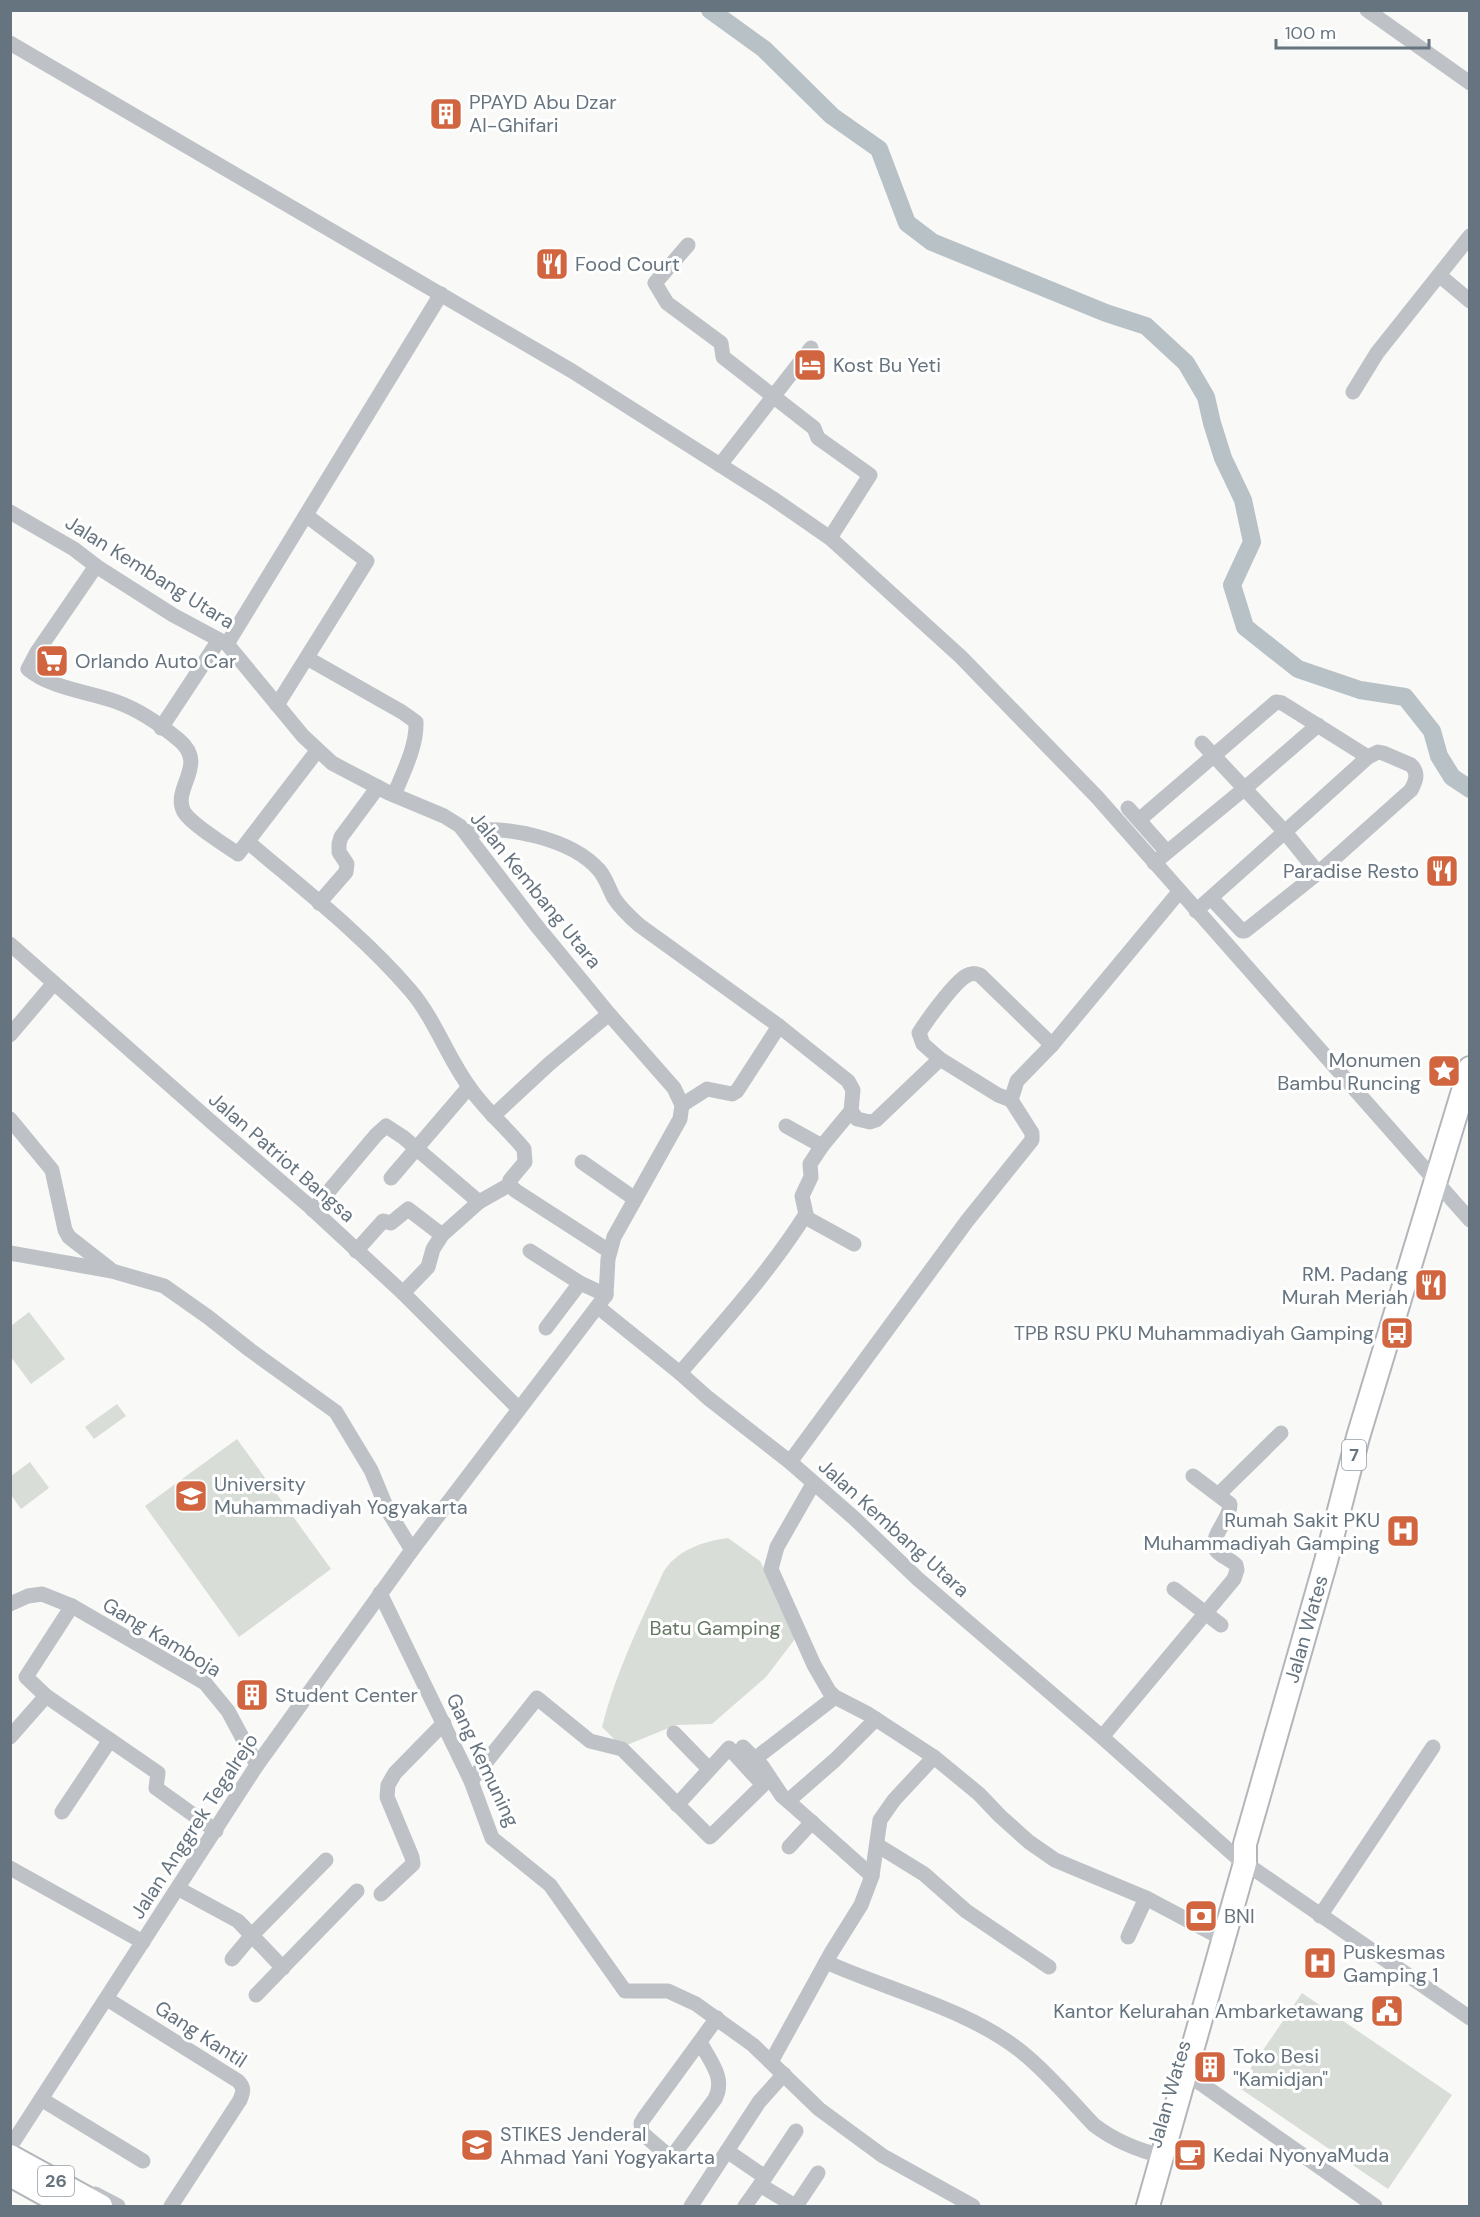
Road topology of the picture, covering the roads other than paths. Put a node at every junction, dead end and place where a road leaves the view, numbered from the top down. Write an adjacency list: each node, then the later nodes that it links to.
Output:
1 (1367, 10): 3 (street)
2 (10, 43): 7 (street)
3 (1470, 82)
4 (1470, 236): 6 (street)
5 (687, 247): 11 (street)
6 (1439, 275): 8 (street); 10 (street)
7 (441, 294): 12 (street); 14 (street)
8 (1470, 302)
9 (811, 348): 11 (street)
10 (1353, 392)
11 (773, 397): 12 (street); 15 (street)
12 (720, 465): 15 (street)
13 (10, 512): 16 (street, Jalan Kembang Utara)
14 (307, 516): 17 (street); 18 (street)
15 (830, 538): 35 (street)
16 (96, 566): 17 (street, Jalan Kembang Utara); 21 (street)
17 (223, 642): 19 (street, Jalan Kembang Utara); 21 (street)
18 (307, 658): 19 (street); 28 (street)
19 (277, 705): 23 (street, Jalan Kembang Utara)
20 (1318, 725): 24 (street); 25 (street); 27 (street)
21 (161, 728): 33 (street)
22 (1202, 743): 24 (street)
23 (316, 751): 26 (street, Jalan Kembang Utara); 33 (street)
24 (1215, 757): 27 (street); 30 (street)
25 (1368, 757): 32 (street); 36 (street)
26 (378, 788): 28 (street, Jalan Kembang Utara); 39 (street)
27 (1244, 789): 32 (street); 34 (street)
28 (394, 795): 31 (street, Jalan Kembang Utara)
29 (1128, 808): 30 (street)
30 (1139, 820): 34 (street)
31 (466, 832): 43 (street, Jalan Kembang Utara); 44 (street)
32 (1285, 832): 36 (street); 38 (street)
33 (248, 842): 39 (street)
34 (1167, 852): 35 (street)
35 (1154, 862): 37 (street)
36 (1318, 873): 38 (street)
37 (1179, 892): 40 (street); 46 (street)
38 (1210, 898): 40 (street)
39 (319, 903): 49 (street)
40 (1196, 911): 60 (street)
41 (10, 944): 42 (street, Jalan Patriot Bangsa)
42 (54, 983): 45 (street); 64 (street, Jalan Patriot Bangsa)
43 (609, 1014): 51 (street, Jalan Kembang Utara); 53 (street)
44 (778, 1026): 51 (street); 52 (street)
45 (10, 1035)
46 (1052, 1045): 47 (street); 50 (street)
47 (940, 1059): 50 (street); 52 (street)
48 (1470, 1068): 60 (highway, Jalan Wates / 7)
49 (469, 1087): 53 (street); 57 (street)
50 (1011, 1100): 81 (street)
51 (682, 1105): 62 (street)
52 (851, 1111): 56 (street)
53 (492, 1116): 61 (street)
54 (10, 1119): 73 (street)
55 (786, 1126): 56 (street)
56 (822, 1146): 65 (street)
57 (416, 1149): 59 (street); 63 (street); 64 (street)
58 (582, 1162): 62 (street)
59 (391, 1178)
60 (1436, 1182): 66 (street); 114 (highway, Jalan Wates / 7)
61 (508, 1185): 63 (street); 71 (street)
62 (635, 1199): 71 (street)
63 (479, 1202): 67 (street)
64 (313, 1210): 69 (street, Jalan Patriot Bangsa)
65 (805, 1216): 68 (street); 78 (street)
66 (1470, 1221)
67 (442, 1235): 69 (street); 75 (street)
68 (854, 1244)
69 (356, 1251): 75 (street, Jalan Patriot Bangsa)
70 (530, 1251): 74 (street, Jalan Kembang Utara)
71 (609, 1251): 76 (street)
72 (10, 1253): 73 (street)
73 (112, 1271): 85 (street)
74 (580, 1283): 76 (street, Jalan Kembang Utara); 77 (street)
75 (403, 1293): 79 (street, Jalan Patriot Bangsa)
76 (602, 1301): 78 (street, Jalan Kembang Utara); 79 (street, Jalan Anggrek Tegalrejo)
77 (546, 1328)
78 (680, 1373): 81 (street, Jalan Kembang Utara)
79 (519, 1409): 85 (street, Jalan Anggrek Tegalrejo)
80 (1281, 1433): 84 (street)
81 (790, 1462): 83 (street, Jalan Kembang Utara)
82 (1193, 1476): 84 (street)
83 (813, 1484): 93 (street); 98 (street, Jalan Kembang Utara)
84 (1219, 1494): 90 (street)
85 (412, 1550): 87 (street, Jalan Anggrek Tegalrejo)
86 (1174, 1589): 90 (street)
87 (380, 1593): 95 (street, Gang Kemuning); 104 (street, Jalan Anggrek Tegalrejo)
88 (10, 1604): 89 (street, Gang Kamboja)
89 (72, 1606): 92 (street); 104 (street, Gang Kamboja)
90 (1206, 1614): 91 (street); 98 (street)
91 (1221, 1625)
92 (46, 1696): 97 (street); 99 (street)
93 (835, 1697): 94 (street); 103 (street)
94 (876, 1719): 102 (street); 107 (street)
95 (444, 1723): 106 (street, Gang Kemuning); 120 (street)
96 (674, 1734): 105 (street)
97 (10, 1737)
98 (1102, 1737): 114 (street, Jalan Kembang Utara)
99 (110, 1740): 109 (street); 111 (street)
100 (743, 1747): 103 (street)
101 (1432, 1747): 122 (street)
102 (934, 1757): 112 (street); 121 (street)
103 (756, 1758): 107 (street)
104 (257, 1765): 111 (street, Jalan Anggrek Tegalrejo)
105 (710, 1769): 108 (street); 108 (street)
106 (471, 1781): 108 (street); 133 (street, Gang Kemuning)
107 (788, 1801): 110 (street)
108 (677, 1804)
109 (62, 1812)
110 (812, 1822): 113 (street); 117 (street)
111 (216, 1831): 118 (street, Jalan Anggrek Tegalrejo)
112 (877, 1845): 117 (street); 129 (street)
113 (789, 1847)
114 (1242, 1854): 122 (street, Jalan Kembang Utara); 123 (highway, Jalan Wates / 7); 137 (highway, Jalan Wates / 7)
115 (326, 1860): 124 (street)
116 (10, 1868): 126 (street)
117 (872, 1876): 128 (street)
118 (179, 1889): 124 (street); 126 (street, Jalan Anggrek Tegalrejo)
119 (357, 1891): 130 (street)
120 (381, 1894)
121 (1146, 1898): 123 (street); 125 (street)
122 (1320, 1916): 134 (street, Jalan Kembang Utara)
123 (1214, 1934): 143 (highway, Jalan Wates / 7)
124 (252, 1935): 127 (street); 130 (street)
125 (1128, 1937)
126 (143, 1942): 132 (street, Jalan Anggrek Tegalrejo)
127 (232, 1959)
128 (826, 1962): 136 (street); 143 (street)
129 (1049, 1967)
130 (284, 1968): 131 (street)
131 (256, 1995)
132 (107, 1999): 139 (street, Jalan Anggrek Tegalrejo); 154 (street, Gang Kantil)
133 (717, 2018): 135 (street); 136 (street, Gang Kemuning)
134 (1470, 2018)
135 (700, 2042): 135 (street)
136 (771, 2062): 138 (street, Gang Kemuning)
137 (1186, 2073): 143 (highway, Jalan Wates / 7); 161 (street)
138 (784, 2074): 142 (street); 158 (street, Gang Kemuning)
139 (41, 2099): 141 (street, Jalan Anggrek Tegalrejo); 145 (street)
140 (796, 2131): 148 (street)
141 (10, 2147): 153 (street)
142 (728, 2151): 148 (street); 155 (street)
143 (1157, 2155): 159 (highway, Jalan Wates / 7); 160 (highway, Jalan Wates / 7)
144 (10, 2156): 152 (highway, 26)
145 (143, 2161)
146 (818, 2173): 157 (street)
147 (10, 2175): 151 (highway, 26)
148 (763, 2181): 156 (street); 157 (street)
149 (10, 2184): 150 (street)
150 (49, 2206)
151 (66, 2206)
152 (101, 2206)
153 (118, 2206)
154 (171, 2206)
155 (690, 2206)
156 (745, 2206)
157 (795, 2206)
158 (973, 2206)
159 (1138, 2206)
160 (1148, 2206)
161 (1375, 2206)

